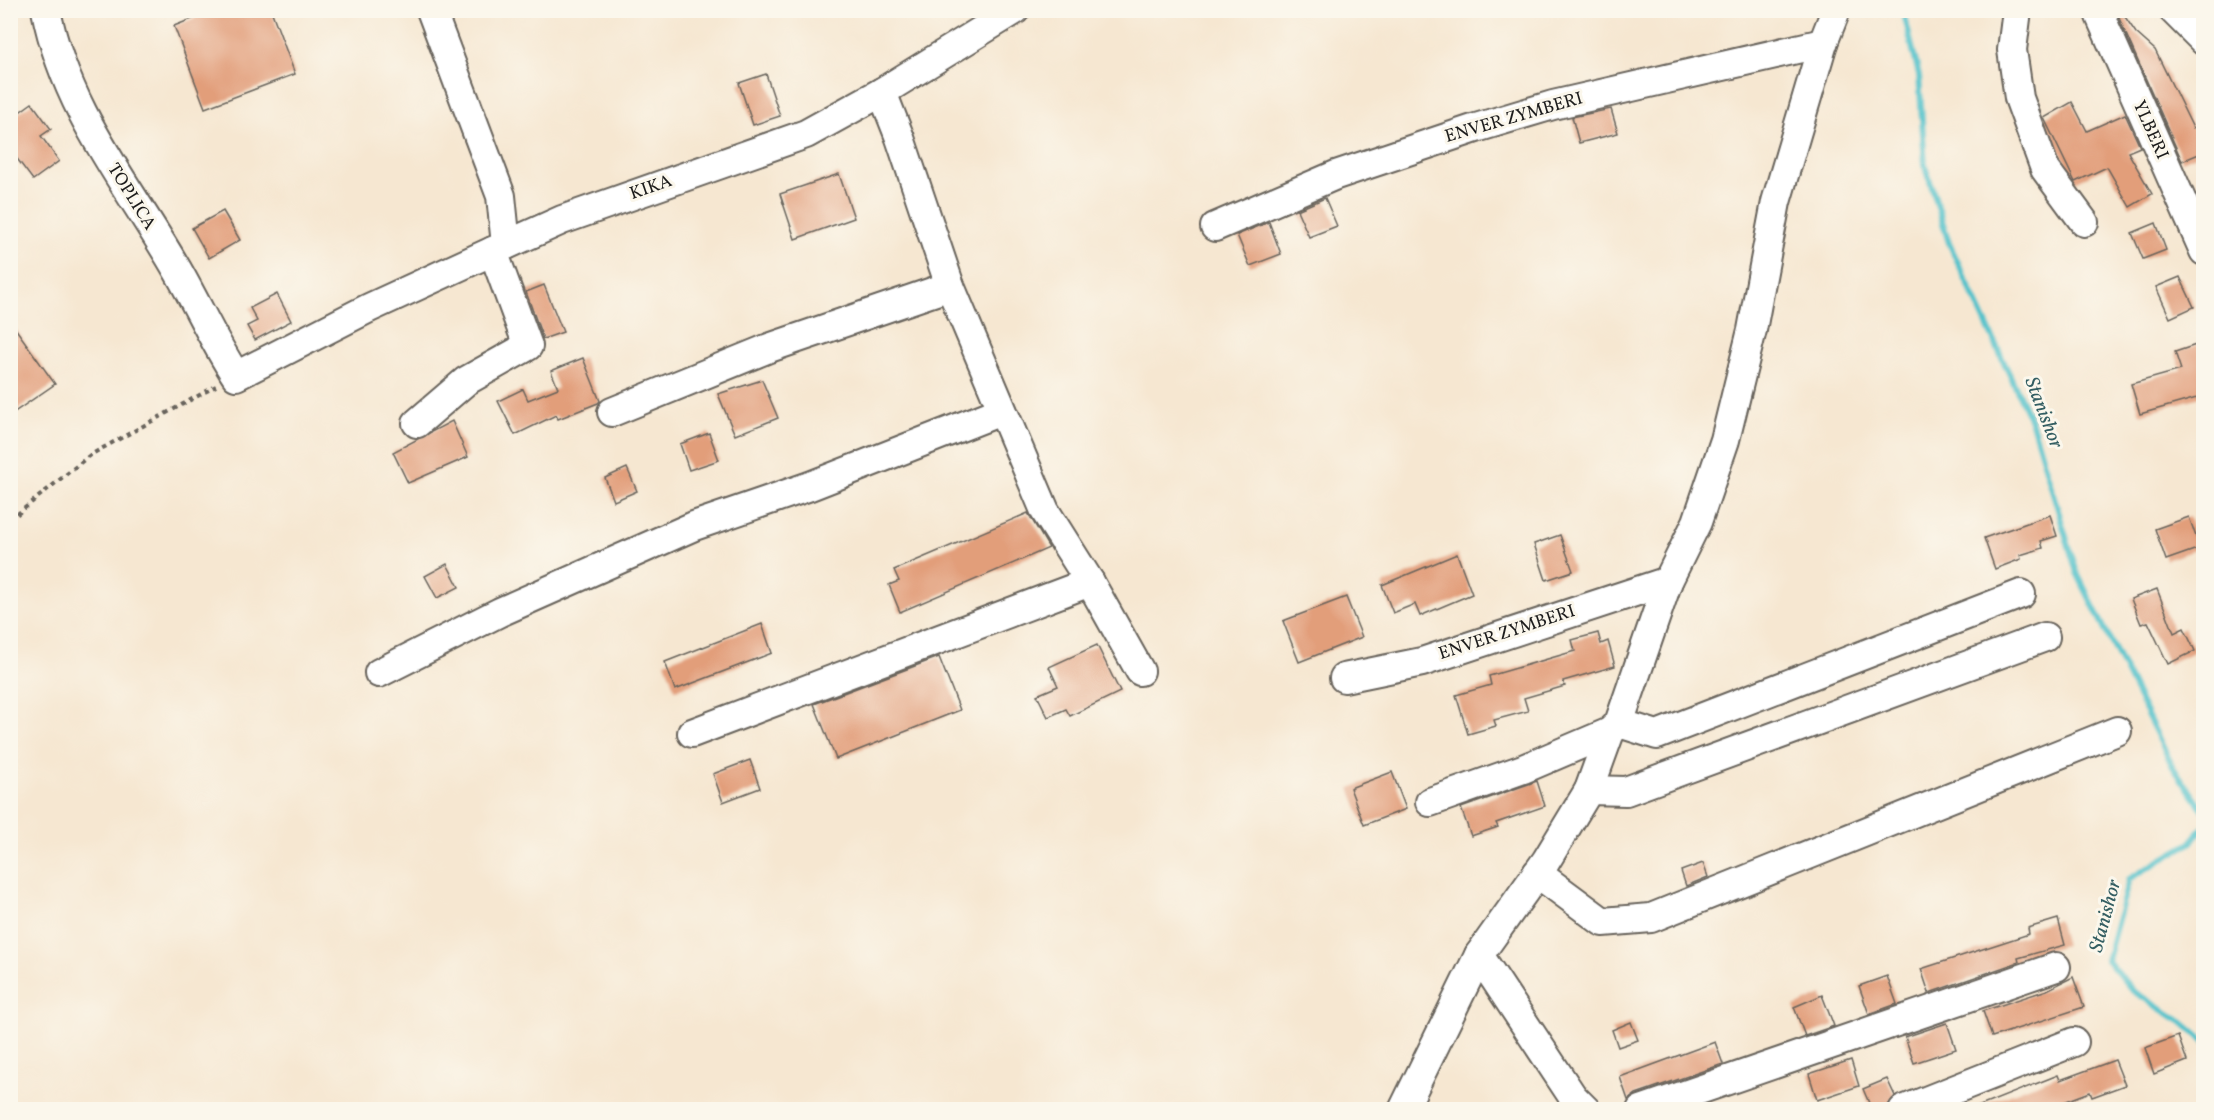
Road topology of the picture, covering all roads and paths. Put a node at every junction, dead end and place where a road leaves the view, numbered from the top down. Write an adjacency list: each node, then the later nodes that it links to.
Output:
1 (46, 10): 16 (street, TOPLICA)
2 (431, 10): 13 (street)
3 (1015, 10): 10 (street, KIKA)
4 (1836, 10): 9 (street)
5 (2017, 10): 11 (street)
6 (2105, 10): 14 (street, YLBERI)
7 (2173, 10): 8 (street)
8 (2204, 40)
9 (1823, 43): 12 (street, ENVER ZYMBERI); 22 (street)
10 (882, 92): 13 (street, KIKA); 15 (street)
11 (2084, 222)
12 (1215, 227)
13 (499, 248): 16 (street, KIKA); 19 (street)
14 (2204, 251)
15 (950, 286): 17 (street); 18 (street)
16 (236, 376): 20 (path)
17 (1001, 411): 21 (street); 26 (street)
18 (612, 412)
19 (417, 423)
20 (10, 520)
21 (1090, 582): 25 (street); 30 (street)
22 (1668, 582): 27 (street, ENVER ZYMBERI); 28 (street)
23 (2021, 594): 28 (street)
24 (2045, 637): 31 (street)
25 (1140, 671)
26 (380, 673)
27 (1344, 678)
28 (1614, 728): 31 (street); 32 (street)
29 (2117, 731): 33 (street)
30 (692, 733)
31 (1589, 790): 33 (street)
32 (1430, 802)
33 (1537, 873): 34 (street)
34 (1479, 955): 37 (street); 38 (street)
35 (2056, 967): 39 (street)
36 (2074, 1042): 40 (street)
37 (1403, 1110)
38 (1586, 1110)
39 (1641, 1110)
40 (1903, 1110)

